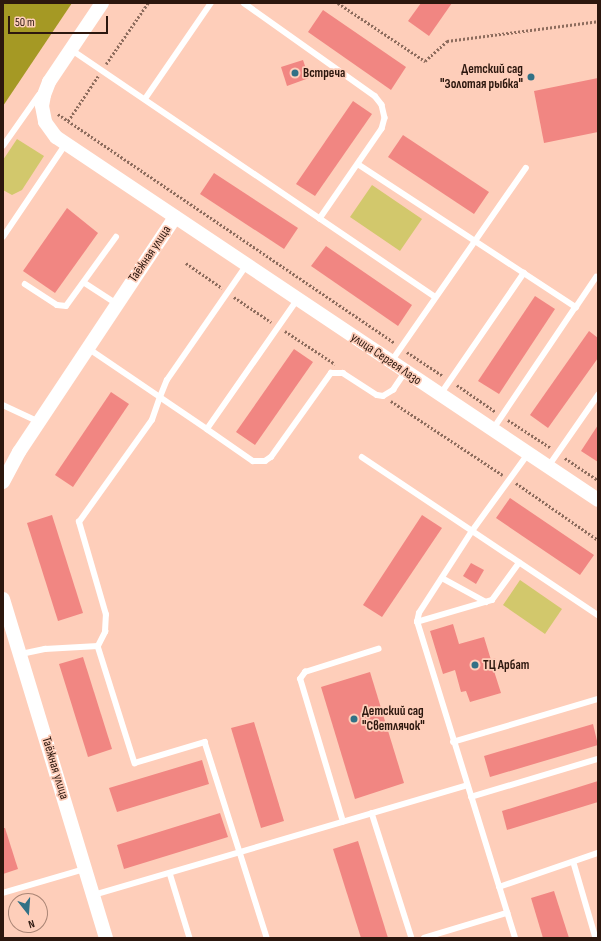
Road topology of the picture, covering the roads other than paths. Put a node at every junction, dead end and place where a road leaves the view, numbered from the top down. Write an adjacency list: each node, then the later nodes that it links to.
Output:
1 (102, 3): 4 (street, Таёжная улица)
2 (211, 3): 6 (lane)
3 (244, 3): 9 (lane)
4 (71, 49): 5 (street, Таёжная улица); 6 (lane)
5 (49, 82): 7 (street, Таёжная улица); 8 (lane)
6 (145, 98): 12 (lane)
7 (66, 144): 11 (street, Таёжная улица); 14 (lane)
8 (3, 146)
9 (358, 164): 12 (lane); 15 (lane)
10 (526, 168): 15 (lane)
11 (175, 217): 16 (street, улица Сергея Лазо); 23 (street, Таёжная улица)
12 (320, 219): 21 (lane)
13 (116, 237): 19 (lane)
14 (3, 238)
15 (475, 240): 17 (lane); 21 (lane)
16 (246, 266): 22 (street, улица Сергея Лазо); 30 (lane)
17 (524, 273): 24 (lane); 28 (lane)
18 (596, 277): 24 (lane)
19 (85, 283): 20 (lane); 23 (lane)
20 (25, 284)
21 (436, 297): 26 (lane)
22 (297, 300): 26 (street, улица Сергея Лазо); 35 (lane)
23 (117, 304): 25 (street, Таёжная улица)
24 (576, 307): 36 (lane)
25 (88, 348): 30 (lane); 34 (street, Таёжная улица)
26 (391, 362): 27 (street, улица Сергея Лазо)
27 (405, 372): 28 (street, улица Сергея Лазо); 35 (lane)
28 (440, 395): 36 (street, улица Сергея Лазо)
29 (598, 395): 32 (lane)
30 (160, 397): 35 (lane); 50 (lane)
31 (3, 405): 34 (lane)
32 (592, 405): 33 (lane); 39 (lane)
33 (598, 409)
34 (38, 422): 40 (street, Таёжная улица)
35 (207, 429)
36 (493, 430): 37 (street, улица Сергея Лазо)
37 (528, 454): 39 (street, улица Сергея Лазо); 42 (lane)
38 (362, 457): 42 (lane)
39 (548, 467): 41 (street, улица Сергея Лазо)
40 (3, 482)
41 (598, 500)
42 (472, 531): 43 (lane); 44 (lane)
43 (519, 563): 46 (lane); 47 (lane)
44 (442, 578): 46 (lane); 49 (lane)
45 (3, 599): 48 (street, Таёжная улица)
46 (486, 602): 49 (lane)
47 (598, 615)
48 (6, 617): 52 (street, Таёжная улица)
49 (417, 622): 54 (lane)
50 (98, 646): 52 (lane); 60 (lane)
51 (378, 649): 59 (lane)
52 (20, 655): 63 (street, Таёжная улица)
53 (598, 699): 54 (lane)
54 (453, 742): 56 (lane)
55 (598, 759): 57 (lane)
56 (467, 785): 57 (lane); 58 (lane)
57 (471, 797): 65 (lane)
58 (372, 813): 59 (lane); 72 (lane)
59 (343, 822): 60 (lane)
60 (240, 853): 64 (lane); 71 (lane)
61 (598, 853): 62 (lane)
62 (574, 863): 65 (lane); 75 (lane)
63 (85, 869): 66 (lane); 67 (street, Таёжная улица)
64 (170, 873): 67 (lane); 70 (lane)
65 (499, 887): 68 (lane)
66 (3, 893)
67 (93, 896): 69 (street, Таёжная улица)
68 (507, 913): 73 (lane); 74 (lane)
69 (106, 938)
70 (190, 938)
71 (267, 938)
72 (412, 938)
73 (424, 938)
74 (515, 938)
75 (596, 938)

